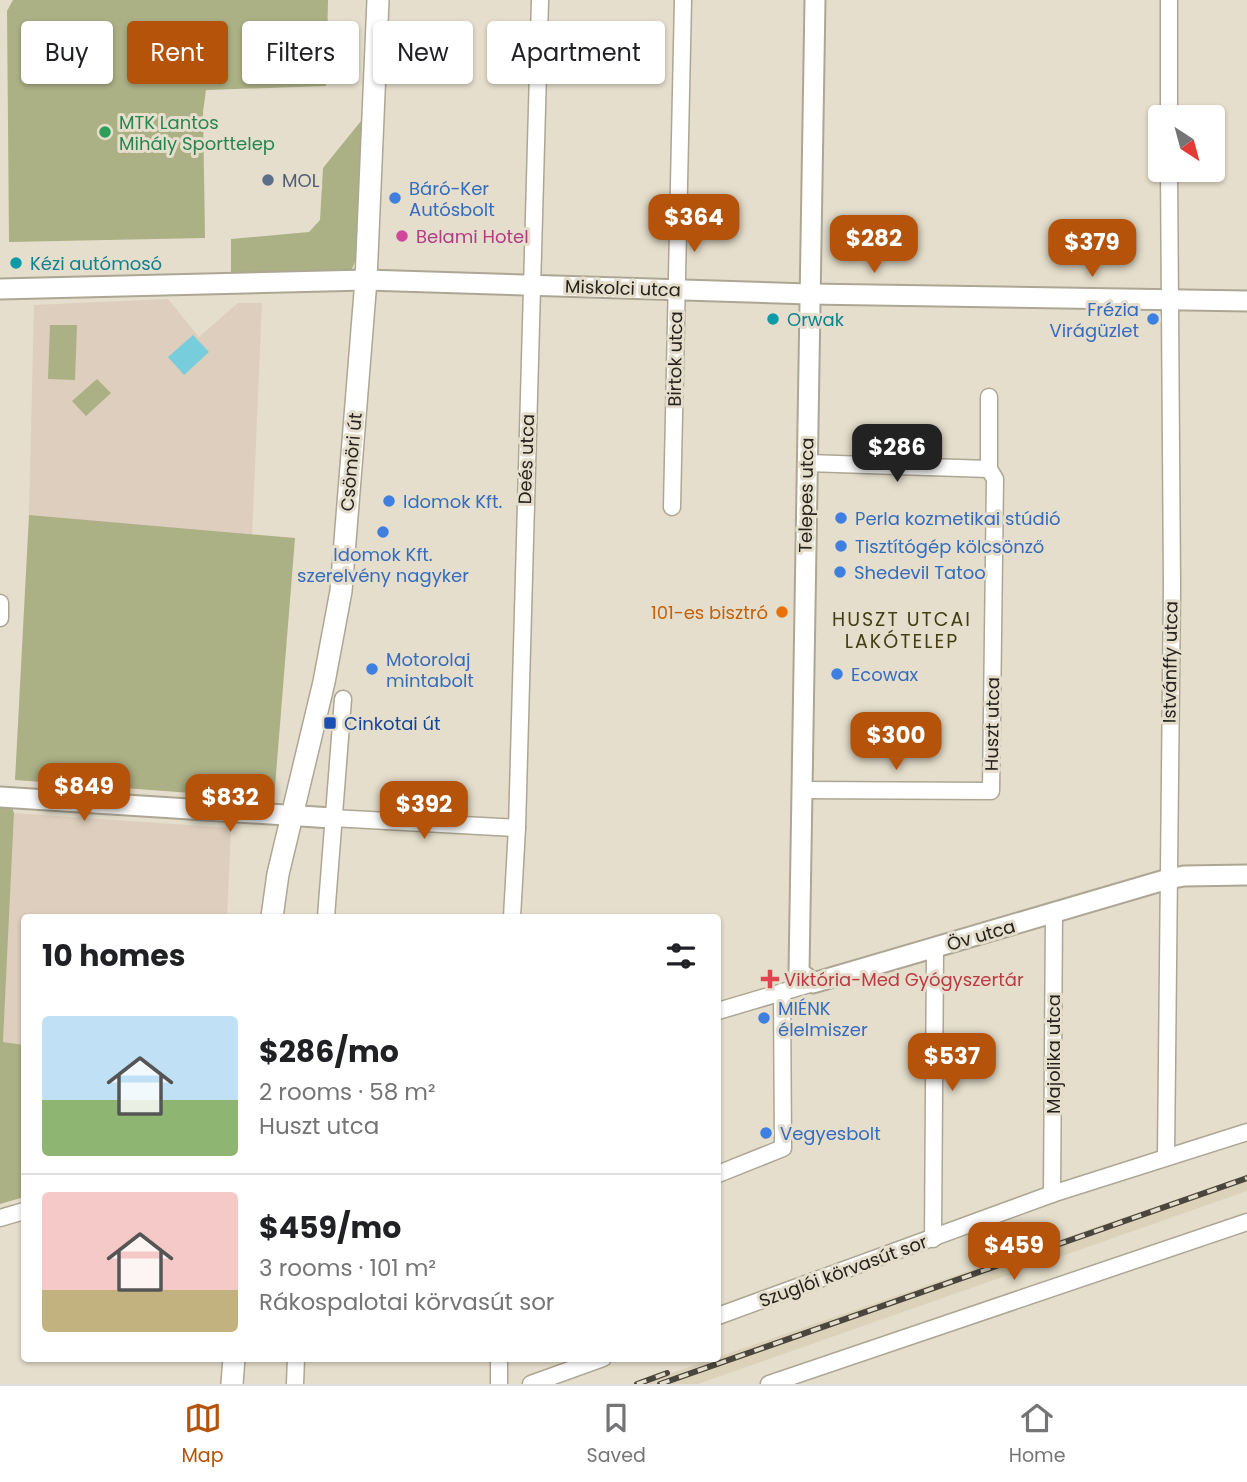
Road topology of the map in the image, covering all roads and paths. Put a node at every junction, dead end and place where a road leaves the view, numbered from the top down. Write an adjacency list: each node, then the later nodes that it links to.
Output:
1 (378, 0): 8 (main road, Csömöri út)
2 (540, 0): 9 (street, Deés utca)
3 (683, 0): 11 (street, Birtok utca)
4 (815, 0): 12 (street, Telepes utca)
5 (1169, 0): 6 (street)
6 (1169, 105)
7 (1169, 182): 13 (street, Istvánffy utca)
8 (366, 280): 9 (street, Miskolci utca); 10 (street, Miskolci utca); 24 (main road, Csömöri út)
9 (531, 285): 11 (street, Miskolci utca); 26 (street, Deés utca)
10 (0, 289)
11 (676, 290): 12 (street, Miskolci utca); 18 (street, Birtok utca)
12 (809, 294): 13 (street, Miskolci utca); 16 (street, Telepes utca)
13 (1170, 301): 14 (street, Miskolci utca); 28 (street, Istvánffy utca)
14 (1247, 302)
15 (989, 397): 17 (street, Huszt utca)
16 (807, 463): 17 (street); 22 (street, Telepes utca)
17 (989, 468): 22 (street, Huszt utca)
18 (673, 508)
19 (0, 603): 20 (street)
20 (0, 615)
21 (343, 699): 25 (street)
22 (801, 790): 34 (street, Telepes utca)
23 (0, 797): 24 (street)
24 (292, 817): 25 (street); 29 (main road, Csömöri út)
25 (332, 818): 26 (street); 30 (street)
26 (517, 828): 31 (street, Deés utca)
27 (1247, 875): 28 (street, Öv utca)
28 (1168, 879): 32 (street, Öv utca); 38 (street, Istvánffy utca)
29 (272, 914)
30 (326, 914)
31 (512, 914)
32 (1054, 914): 33 (street, Öv utca); 40 (street, Majolika utca)
33 (936, 948): 34 (street, Öv utca); 44 (street)
34 (813, 983): 35 (street, Öv utca)
35 (782, 992): 36 (street, Öv utca); 39 (street)
36 (721, 1010)
37 (1247, 1132): 38 (street, Szuglói körvasút sor)
38 (1166, 1155): 40 (street, Szuglói körvasút sor)
39 (721, 1173)
40 (1052, 1194): 44 (street, Szuglói körvasút sor)
41 (21, 1212): 42 (street)
42 (0, 1218)
43 (1247, 1222): 50 (street)
44 (933, 1239): 45 (street, Szuglói körvasút sor)
45 (721, 1315)
46 (234, 1362): 51 (main road)
47 (296, 1362): 52 (street)
48 (499, 1362): 53 (street)
49 (592, 1362): 54 (street)
50 (794, 1380): 55 (street)
51 (232, 1384)
52 (295, 1384)
53 (499, 1384)
54 (531, 1384)
55 (769, 1384)

